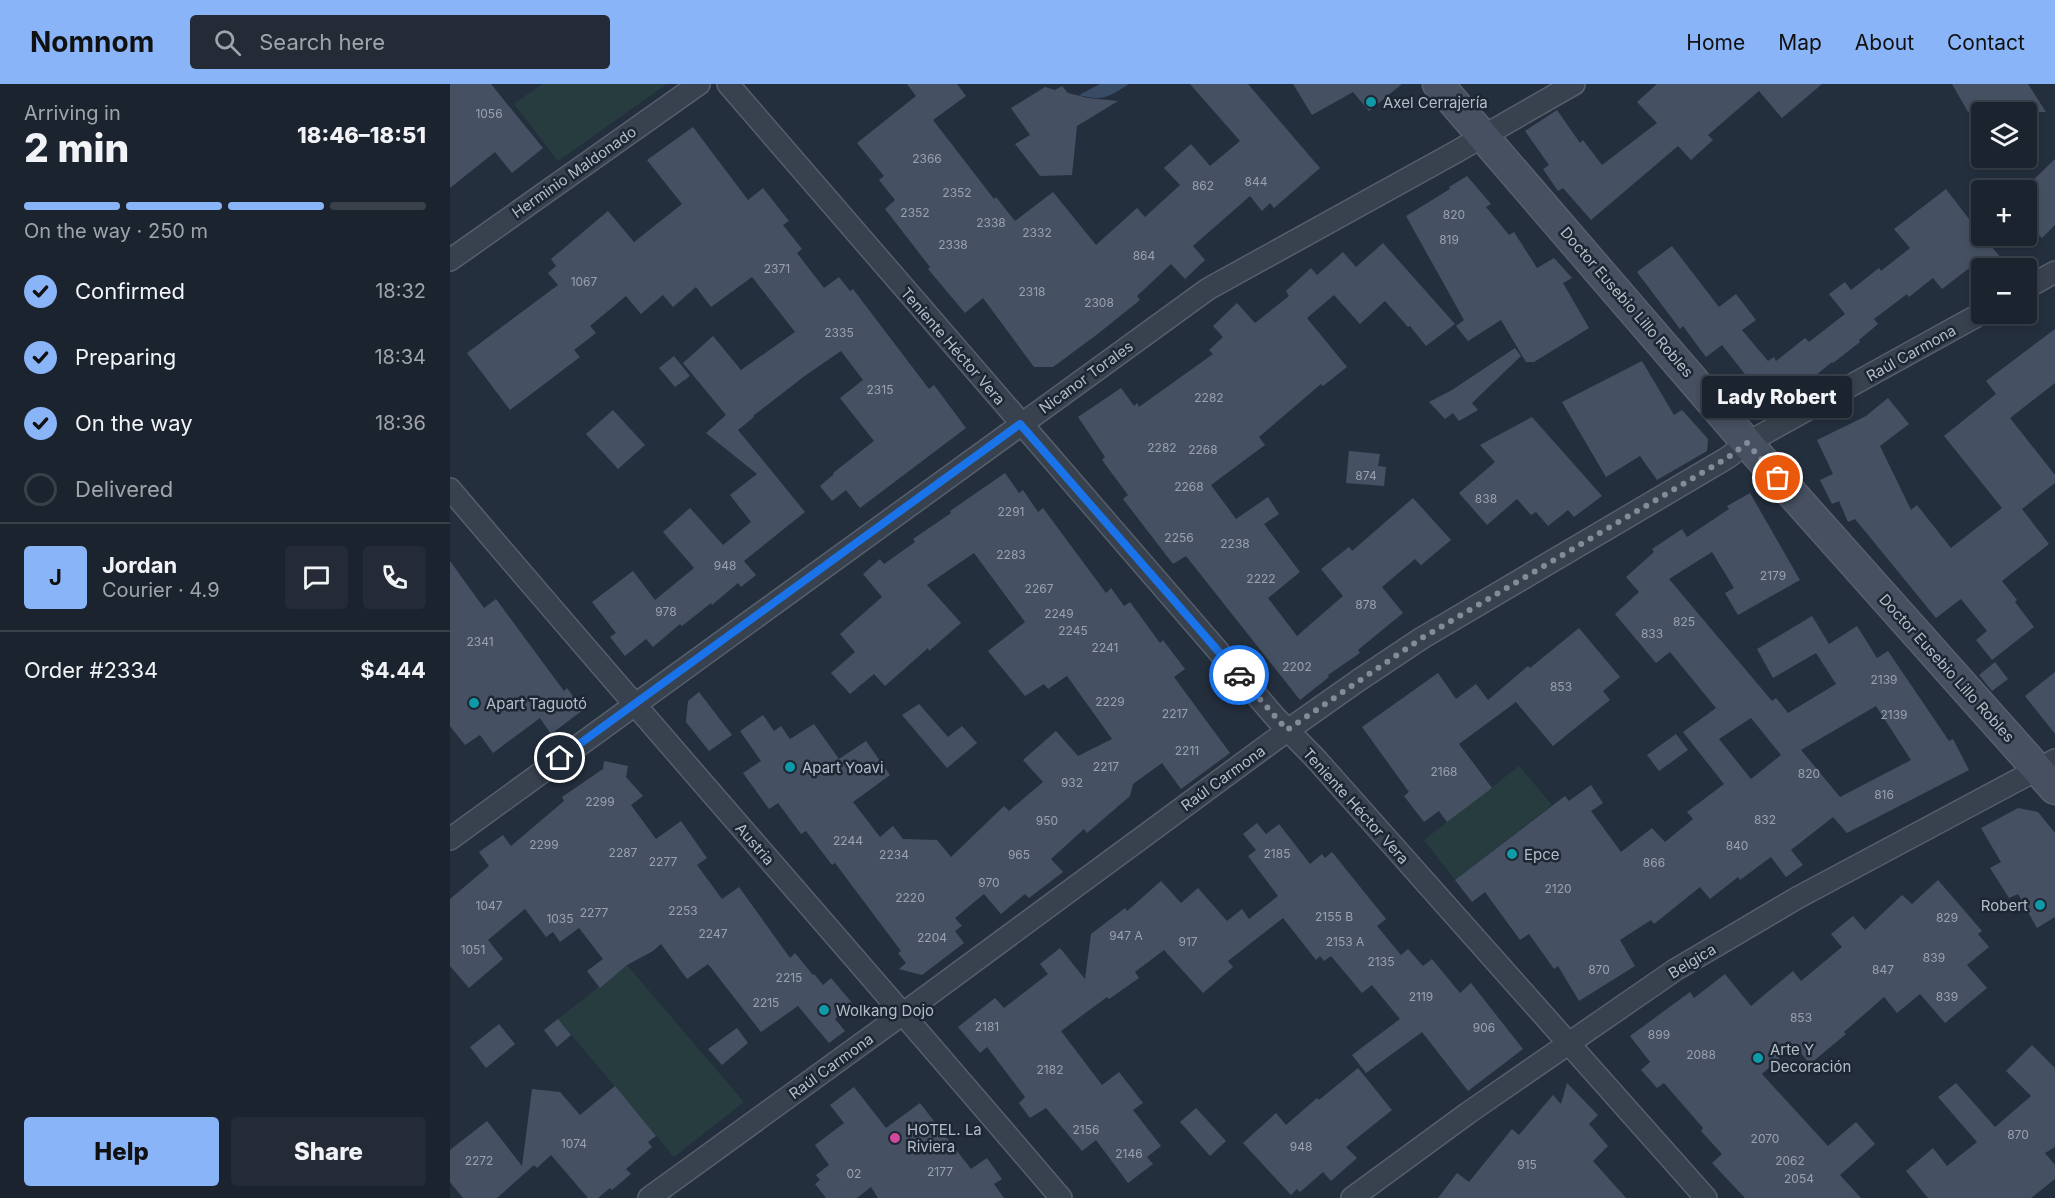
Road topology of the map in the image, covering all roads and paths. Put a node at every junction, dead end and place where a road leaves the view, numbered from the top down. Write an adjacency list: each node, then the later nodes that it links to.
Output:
1 (699, 84): 6 (street, Herminio Maldonado)
2 (728, 84): 10 (street, Teniente Héctor Vera)
3 (1438, 84): 5 (main road, Doctor Eusebio Lillo Robles)
4 (1574, 84): 5 (street, Nicanor Torales)
5 (1485, 136): 10 (street, Nicanor Torales); 11 (main road, Doctor Eusebio Lillo Robles)
6 (450, 260)
7 (2055, 272): 8 (street)
8 (2037, 282)
9 (1971, 319): 11 (street, Raúl Carmona)
10 (1020, 424): 13 (street, Nicanor Torales); 14 (street, Teniente Héctor Vera)
11 (1747, 443): 14 (street, Raúl Carmona); 15 (main road, Doctor Eusebio Lillo Robles)
12 (450, 489): 13 (street, Austria)
13 (635, 704): 16 (street, Nicanor Torales); 17 (street, Austria)
14 (1287, 730): 17 (street, Raúl Carmona); 18 (street, Teniente Héctor Vera)
15 (2049, 773): 18 (street, Belgica)
16 (450, 839)
17 (904, 1013): 19 (street, Raúl Carmona); 20 (street, Austria)
18 (1568, 1044): 21 (street, Belgica); 22 (street, Teniente Héctor Vera)
19 (649, 1198)
20 (1061, 1198)
21 (1352, 1198)
22 (1706, 1198)

